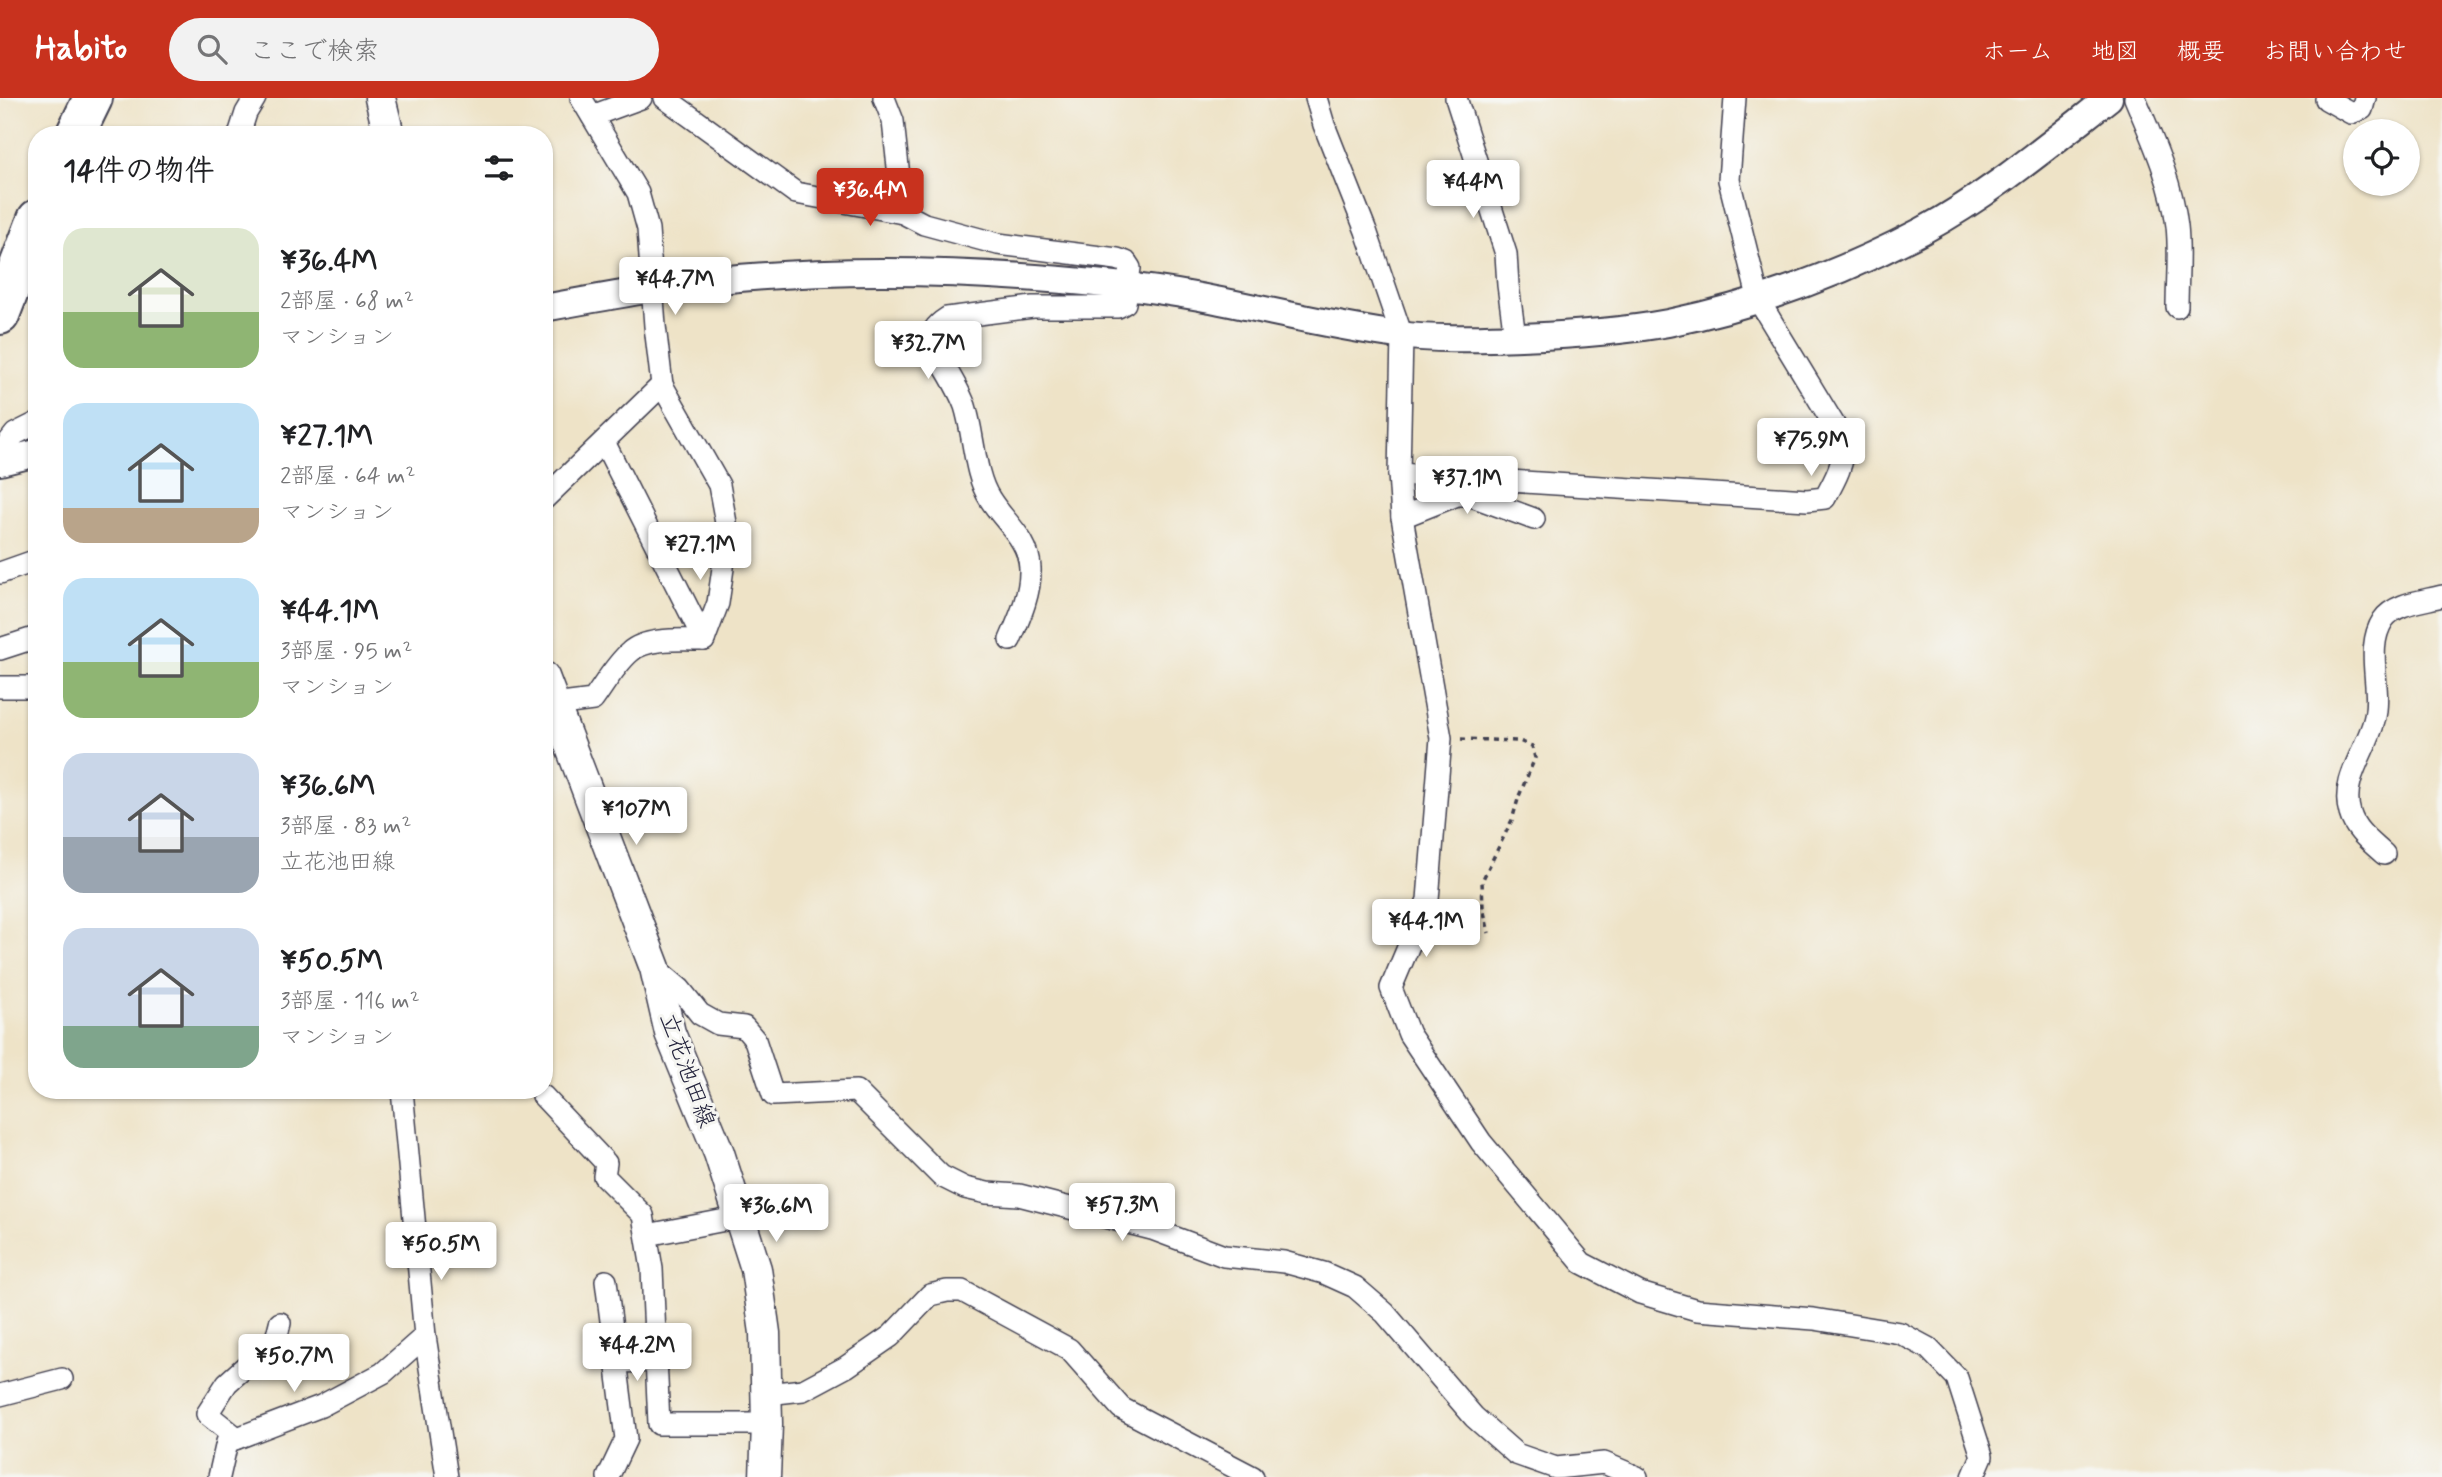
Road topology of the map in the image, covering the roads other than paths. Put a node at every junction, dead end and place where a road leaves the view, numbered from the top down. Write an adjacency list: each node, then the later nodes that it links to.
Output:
1 (93, 98): 15 (highway)
2 (256, 98): 16 (street)
3 (380, 98): 17 (main road)
4 (641, 98): 14 (street)
5 (665, 98): 18 (street)
6 (884, 98): 18 (street)
7 (1316, 98): 26 (street)
8 (1456, 98): 27 (street)
9 (1735, 98): 22 (street)
10 (2109, 98): 22 (street)
11 (2135, 98): 24 (street)
12 (2365, 98): 13 (street)
13 (2326, 99)
14 (587, 107): 21 (street)
15 (79, 126)
16 (242, 126)
17 (387, 126)
18 (903, 212): 20 (street)
19 (28, 242): 25 (highway)
20 (1129, 286): 21 (street); 26 (street); 42 (street)
21 (652, 288): 23 (street); 28 (street)
22 (1759, 301): 27 (street); 33 (street)
23 (553, 306)
24 (2177, 307)
25 (0, 315)
26 (1402, 336): 27 (street); 33 (street)
27 (1515, 337)
28 (662, 385): 30 (street); 41 (street)
29 (28, 428): 32 (street)
30 (604, 442): 34 (street); 41 (street)
31 (28, 455): 32 (street)
32 (5, 461)
33 (1399, 474): 35 (street)
34 (553, 490)
35 (1402, 517): 36 (street); 69 (street)
36 (1534, 519)
37 (28, 563): 38 (street)
38 (0, 573)
39 (2442, 596): 47 (street)
40 (28, 640): 43 (street)
41 (704, 640): 46 (street)
42 (1010, 640)
43 (0, 649)
44 (28, 687): 45 (street)
45 (0, 688)
46 (554, 705): 48 (main road, 立花池田線)
47 (2384, 854)
48 (655, 968): 51 (main road, 立花池田線); 68 (street)
49 (402, 1099): 55 (street)
50 (545, 1099): 52 (street)
51 (741, 1217): 52 (street); 59 (main road, 立花池田線)
52 (647, 1235): 56 (street)
53 (606, 1280): 57 (street)
54 (281, 1323): 62 (street)
55 (425, 1336): 62 (street); 64 (street)
56 (656, 1361): 57 (street); 61 (street)
57 (616, 1362): 65 (street)
58 (62, 1379): 60 (street)
59 (767, 1394): 61 (main road, 立花池田線); 67 (street)
60 (0, 1395)
61 (767, 1424): 66 (main road, 立花池田線)
62 (237, 1438): 63 (street)
63 (219, 1477)
64 (447, 1477)
65 (608, 1477)
66 (765, 1477)
67 (1253, 1477)
68 (1637, 1477)
69 (1973, 1477)

